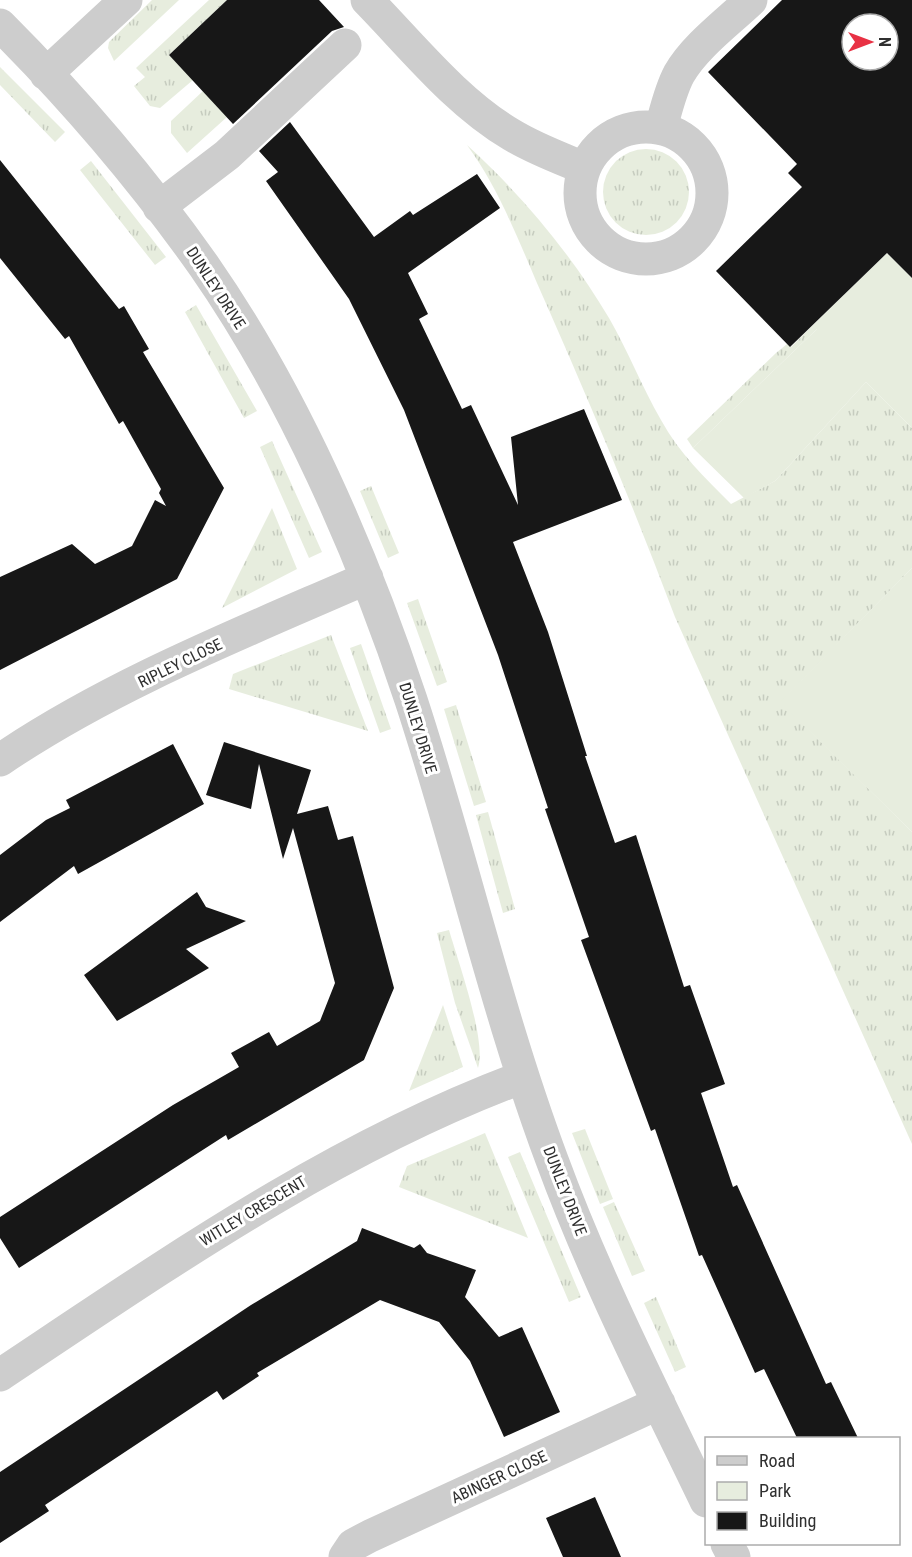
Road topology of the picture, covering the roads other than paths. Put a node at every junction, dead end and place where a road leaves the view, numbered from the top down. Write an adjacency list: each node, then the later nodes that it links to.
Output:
1 (126, 0): 6 (street)
2 (367, 0): 8 (street)
3 (751, 0): 7 (street)
4 (0, 25): 6 (street, DUNLEY DRIVE)
5 (345, 45): 9 (street)
6 (46, 74): 9 (street, DUNLEY DRIVE)
7 (661, 128): 8 (street); 8 (street)
8 (584, 168)
9 (159, 207): 10 (street, DUNLEY DRIVE)
10 (367, 578): 11 (street, RIPLEY CLOSE); 12 (street, DUNLEY DRIVE)
11 (0, 760)
12 (523, 1077): 13 (street, WITLEY CRESCENT); 14 (street, DUNLEY DRIVE)
13 (0, 1375)
14 (659, 1403): 15 (street, DUNLEY DRIVE); 16 (street, ABINGER CLOSE)
15 (705, 1499)
16 (345, 1557)

